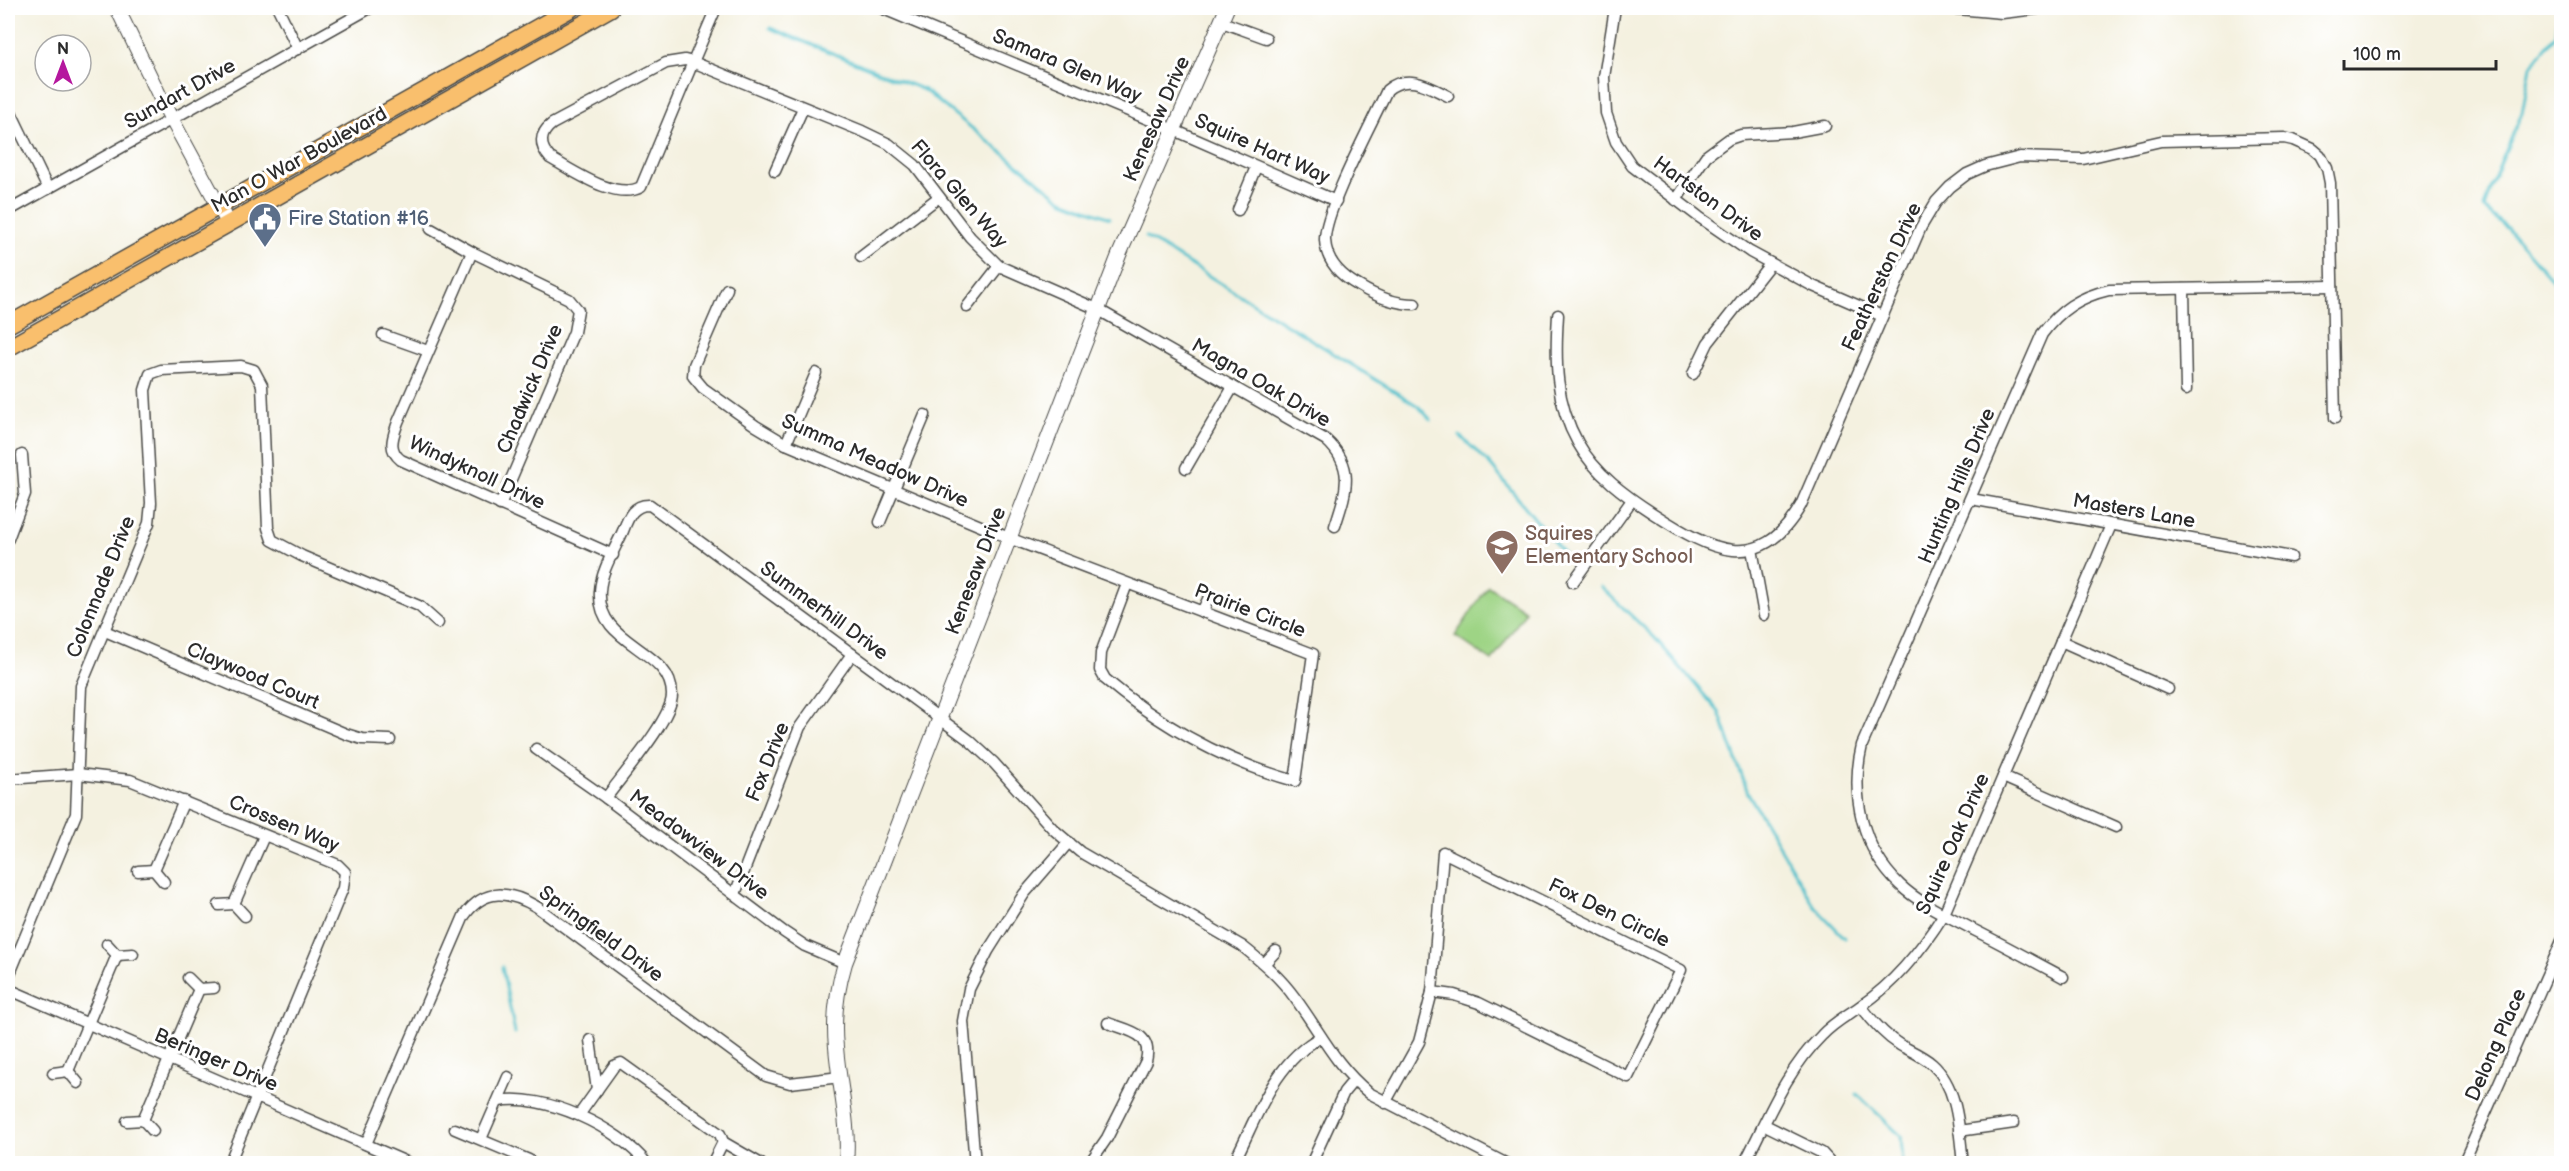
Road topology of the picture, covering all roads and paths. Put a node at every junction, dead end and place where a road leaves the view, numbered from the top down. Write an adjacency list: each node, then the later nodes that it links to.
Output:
1 (117, 8): 20 (street)
2 (278, 8): 15 (street)
3 (370, 8): 15 (street, Sundart Drive)
4 (572, 8): 29 (main road, Man O War Boulevard)
5 (611, 8): 32 (main road, Man O War Boulevard)
6 (716, 8): 16 (street)
7 (881, 8): 22 (street, Samara Glen Way)
8 (1227, 8): 13 (street, Kenesaw Drive)
9 (1615, 8): 27 (street, Hartston Drive)
10 (1947, 8): 12 (street)
11 (2044, 8): 12 (street)
12 (2002, 10)
13 (1222, 22): 14 (street); 22 (street, Kenesaw Drive)
14 (1266, 38)
15 (298, 49): 20 (street, Sundart Drive)
16 (693, 62): 16 (street); 19 (street, Flora Glen Way)
17 (1448, 96): 28 (street)
18 (8, 106): 25 (street)
19 (802, 108): 24 (street); 26 (street, Flora Glen Way)
20 (172, 120): 25 (street, Sundart Drive); 29 (street)
21 (1825, 126): 27 (street)
22 (1174, 130): 23 (street, Squire Hart Way); 43 (street, Kenesaw Drive)
23 (1256, 167): 28 (street, Squire Hart Way); 30 (street)
24 (775, 171)
25 (48, 189): 31 (street, Sundart Drive)
26 (939, 197): 35 (street); 37 (street, Flora Glen Way)
27 (1676, 200): 36 (street, Hartston Drive)
28 (1336, 201): 41 (street)
29 (219, 205): 32 (street); 46 (main road, Man O War Boulevard)
30 (1238, 210)
31 (8, 211)
32 (228, 223): 48 (main road, Man O War Boulevard)
33 (431, 229): 34 (street, Chadwick Drive)
34 (472, 252): 49 (street, Windyknoll Drive); 62 (street, Chadwick Drive)
35 (861, 257)
36 (1770, 264): 45 (street, Hartston Drive); 51 (street)
37 (999, 266): 42 (street); 43 (street, Flora Glen Way)
38 (2332, 286): 40 (street, Hunting Hills Drive); 45 (street, Featherston Drive); 55 (street, Featherston Drive)
39 (727, 289): 56 (street, Summa Meadow Drive)
40 (2184, 289): 53 (street); 60 (street, Hunting Hills Drive)
41 (1415, 304)
42 (968, 307)
43 (1097, 309): 52 (street, Magna Oak Drive); 66 (street, Kenesaw Drive)
44 (1558, 315): 61 (street)
45 (1882, 316): 68 (street, Featherston Drive)
46 (8, 325)
47 (383, 335): 49 (street)
48 (8, 348)
49 (428, 351): 62 (street, Windyknoll Drive)
50 (816, 374): 56 (street)
51 (1693, 374)
52 (1233, 387): 58 (street); 65 (street, Magna Oak Drive)
53 (2186, 390)
54 (925, 414): 59 (street)
55 (2335, 418)
56 (786, 444): 59 (street, Summa Meadow Drive)
57 (22, 455): 67 (street)
58 (1186, 468)
59 (894, 490): 63 (street); 66 (street, Summa Meadow Drive)
60 (1971, 499): 64 (street, Masters Lane); 98 (street, Hunting Hills Drive)
61 (1632, 500): 68 (street); 71 (street)
62 (500, 505): 69 (street, Windyknoll Drive)
63 (880, 522)
64 (2111, 525): 70 (street, Masters Lane); 78 (street, Squire Oak Drive)
65 (1335, 526)
66 (1009, 538): 72 (street, Prairie Circle); 81 (street, Kenesaw Drive)
67 (8, 539)
68 (1752, 549): 75 (street)
69 (613, 555): 79 (street, Summerhill Drive); 87 (street, Summerhill Drive)
70 (2291, 557)
71 (1573, 582)
72 (1127, 584): 74 (street, Prairie Circle); 74 (street, Prairie Circle)
73 (1210, 595): 74 (street)
74 (1202, 612)
75 (1764, 615)
76 (438, 623): 77 (street, Colonnade Drive)
77 (105, 631): 82 (street, Claywood Court); 84 (street, Colonnade Drive)
78 (2061, 641): 80 (street); 85 (street, Squire Oak Drive)
79 (852, 654): 81 (street, Summerhill Drive); 95 (street, Fox Drive)
80 (2168, 689)
81 (940, 719): 91 (street, Summerhill Drive); 105 (street, Kenesaw Drive)
82 (390, 740)
83 (536, 749): 87 (street, Meadowview Drive)
84 (78, 774): 86 (street, Crossen Way); 88 (street, Crossen Way); 108 (street, Colonnade Drive)
85 (2003, 777): 89 (street); 98 (street, Squire Oak Drive)
86 (8, 779)
87 (606, 798): 95 (street, Meadowview Drive)
88 (184, 801): 90 (street, Crossen Way); 92 (street)
89 (2116, 827)
90 (264, 836): 96 (street); 127 (street, Crossen Way)
91 (1069, 843): 106 (street, Summerhill Drive); 148 (street)
92 (154, 870): 93 (street); 94 (street)
93 (138, 871)
94 (164, 882)
95 (735, 894): 105 (street, Meadowview Drive)
96 (234, 904): 97 (street); 99 (street)
97 (219, 905)
98 (1944, 914): 107 (street, Hunting Hills Drive); 114 (street, Squire Oak Drive)
99 (245, 916)
100 (2562, 941): 156 (street, Delong Place)
101 (107, 944): 104 (street)
102 (1276, 951): 106 (street)
103 (133, 954): 104 (street)
104 (117, 955): 116 (street)
105 (845, 963): 123 (street, Kenesaw Drive)
106 (1265, 963): 117 (street, Summerhill Drive)
107 (2063, 977)
108 (8, 978)
109 (188, 978): 112 (street)
110 (214, 988): 112 (street)
111 (8, 989): 116 (street, Beringer Drive)
112 (199, 989): 119 (street)
113 (1432, 992): 113 (street, Fox Den Circle); 129 (street, Fox Den Circle)
114 (1861, 1006): 134 (street, Squire Oak Drive); 137 (street)
115 (1108, 1023): 149 (street)
116 (88, 1024): 119 (street, Beringer Drive); 120 (street)
117 (1320, 1037): 124 (street, Summerhill Drive); 150 (street)
118 (590, 1040): 126 (street)
119 (169, 1059): 127 (street, Beringer Drive); 131 (street)
120 (68, 1071): 121 (street); 125 (street)
121 (52, 1073)
122 (508, 1077): 128 (street)
123 (840, 1077): 140 (street, Springfield Drive); 147 (street, Kenesaw Drive)
124 (1354, 1080): 129 (street, Summerhill Drive); 151 (street)
125 (78, 1083)
126 (597, 1090): 130 (street); 139 (street)
127 (256, 1097): 140 (street, Beringer Drive); 142 (street, Crossen Way)
128 (499, 1101): 130 (street); 138 (street)
129 (1385, 1103): 152 (street, Summerhill Drive)
130 (579, 1115): 144 (street)
131 (143, 1120): 132 (street); 136 (street)
132 (127, 1121)
133 (2014, 1123): 137 (street)
134 (1765, 1125): 153 (street, Squire Oak Drive); 154 (street)
135 (455, 1129): 138 (street)
136 (153, 1131)
137 (1959, 1131): 155 (street)
138 (481, 1139): 141 (street)
139 (723, 1142): 145 (street); 146 (street)
140 (366, 1144): 143 (street, Beringer Drive)
141 (529, 1160)
142 (229, 1164)
143 (411, 1164)
144 (646, 1164)
145 (712, 1164)
146 (761, 1164)
147 (846, 1164)
148 (975, 1164)
149 (1089, 1164)
150 (1233, 1164)
151 (1311, 1164)
152 (1507, 1164)
153 (1744, 1164)
154 (1832, 1164)
155 (1963, 1164)
156 (2463, 1164)

